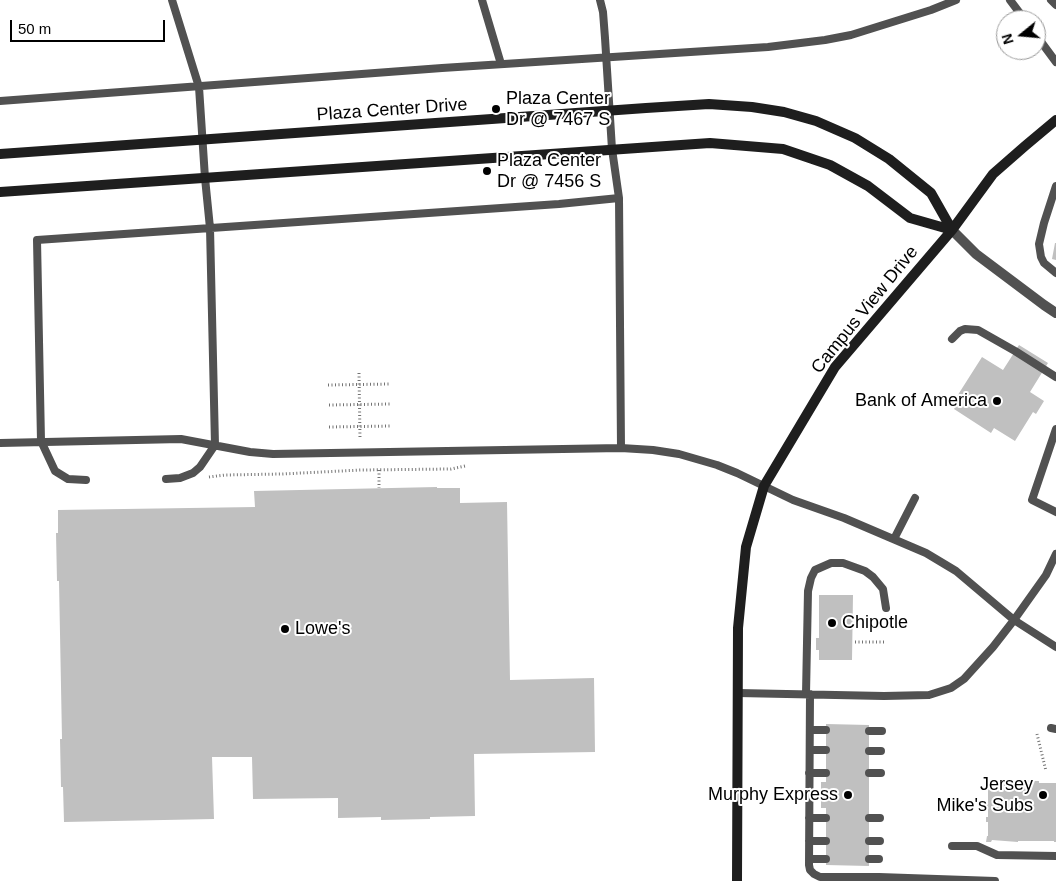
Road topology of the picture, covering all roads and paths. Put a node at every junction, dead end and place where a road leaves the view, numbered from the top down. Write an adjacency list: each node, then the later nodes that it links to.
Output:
1 (172, 0): 11 (lane)
2 (482, 0): 10 (lane)
3 (600, 0): 8 (lane)
4 (956, 0): 8 (lane)
5 (1051, 0): 6 (lane)
6 (1056, 5)
7 (1046, 48): 9 (lane)
8 (606, 58): 10 (lane); 13 (lane)
9 (1056, 62)
10 (501, 64): 11 (lane)
11 (198, 87): 12 (lane); 15 (lane)
12 (0, 101)
13 (610, 111): 15 (street, Plaza Center Drive); 16 (lane); 23 (street, Plaza Center Drive)
14 (1056, 120): 23 (street, Campus View Drive)
15 (203, 140): 17 (street, Plaza Center Drive); 18 (lane)
16 (612, 149): 18 (street, Plaza Center Drive); 21 (lane); 23 (street, Plaza Center Drive)
17 (0, 154)
18 (205, 178): 20 (street, Plaza Center Drive); 22 (lane)
19 (1056, 186): 24 (lane)
20 (0, 192)
21 (619, 198): 22 (lane); 43 (lane)
22 (210, 228): 39 (lane); 42 (lane)
23 (952, 230): 25 (street, Plaza Center Drive); 49 (street, Campus View Drive)
24 (1056, 273)
25 (1056, 313)
26 (952, 340): 28 (lane)
27 (359, 373): 31 (path)
28 (1056, 377)
29 (390, 384): 31 (path)
30 (328, 385): 31 (path)
31 (359, 385): 34 (path)
32 (391, 404): 34 (path)
33 (329, 405): 34 (path)
34 (360, 405): 37 (path)
35 (391, 426): 37 (path)
36 (329, 427): 37 (path)
37 (360, 427): 41 (path)
38 (1056, 430): 52 (lane)
39 (41, 441): 40 (lane); 42 (lane); 47 (lane)
40 (0, 442)
41 (360, 442)
42 (215, 445): 43 (lane); 46 (lane)
43 (621, 448): 49 (lane)
44 (470, 466): 45 (path)
45 (379, 470): 48 (path); 50 (path)
46 (166, 479)
47 (86, 480)
48 (200, 480)
49 (764, 486): 53 (lane); 60 (street, Campus View Drive)
50 (379, 488)
51 (914, 498): 53 (lane)
52 (1056, 512)
53 (894, 539): 56 (lane)
54 (1056, 554): 56 (lane)
55 (886, 608): 61 (lane)
56 (1014, 620): 59 (lane); 61 (lane)
57 (855, 642): 58 (path)
58 (885, 642)
59 (1056, 647)
60 (738, 693): 61 (lane); 90 (street, Campus View Drive)
61 (808, 694): 62 (lane)
62 (810, 730): 63 (lane); 67 (lane)
63 (826, 730)
64 (870, 731): 65 (lane)
65 (882, 731)
66 (1037, 734): 71 (path)
67 (810, 750): 68 (lane); 72 (lane)
68 (826, 750)
69 (869, 750): 70 (lane)
70 (881, 751)
71 (1046, 771)
72 (810, 773): 73 (lane); 76 (lane)
73 (826, 773)
74 (869, 773): 75 (lane)
75 (881, 773)
76 (809, 818): 77 (lane); 80 (lane)
77 (826, 818)
78 (869, 818): 79 (lane)
79 (880, 818)
80 (809, 841): 81 (lane); 86 (lane)
81 (826, 841)
82 (869, 841): 83 (lane)
83 (880, 842)
84 (952, 846): 85 (lane)
85 (1056, 856)
86 (809, 859): 87 (lane); 91 (lane)
87 (826, 859)
88 (869, 859): 89 (lane)
89 (879, 859)
90 (737, 881)
91 (996, 881)

